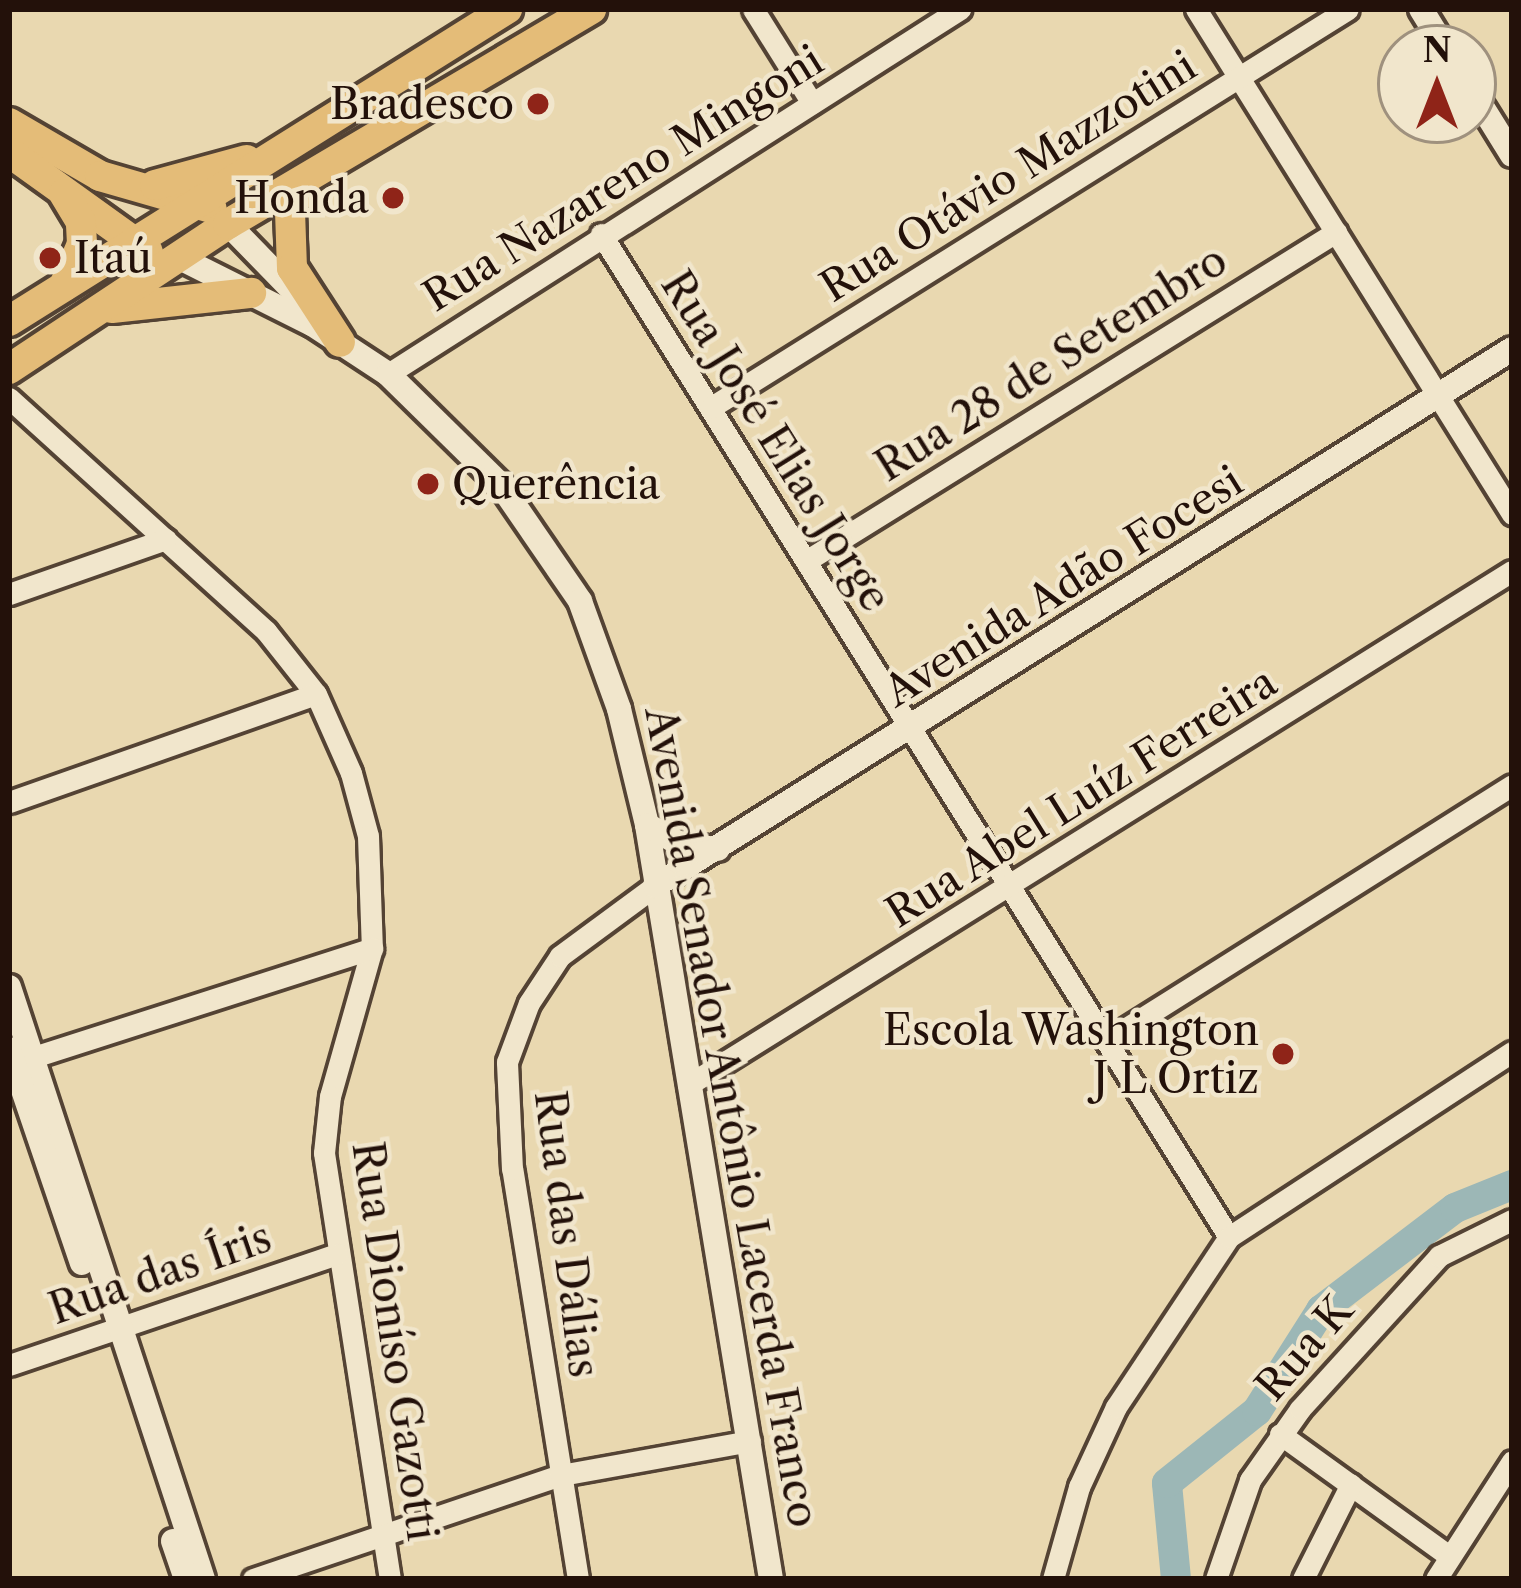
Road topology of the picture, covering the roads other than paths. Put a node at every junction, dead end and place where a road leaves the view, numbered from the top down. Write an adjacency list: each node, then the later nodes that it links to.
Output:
1 (507, 9): 10 (main road)
2 (591, 9): 12 (main road)
3 (753, 9): 8 (street)
4 (960, 9): 8 (street, Rua Nazareno Mingoni)
5 (1196, 9): 7 (street)
6 (1348, 9): 7 (street, Rua Otávio Mazzotini)
7 (1240, 76): 17 (street); 31 (street, Rua Otávio Mazzotini)
8 (812, 104): 18 (street, Rua Nazareno Mingoni)
9 (9, 124): 14 (main road)
10 (283, 150): 14 (main road); 15 (main road)
11 (9, 152): 13 (main road)
12 (306, 179): 16 (main road); 25 (main road)
13 (53, 180): 19 (main road); 21 (main road)
14 (149, 187): 15 (main road)
15 (202, 200): 16 (main road); 19 (main road)
16 (228, 224): 20 (main road); 25 (street, Avenida Senador Antônio Lacerda Franco)
17 (1336, 232): 29 (street); 34 (street, Rua 28 de Setembro)
18 (602, 234): 28 (street, Rua Nazareno Mingoni); 31 (street, Rua José Elias Jorge)
19 (133, 244): 20 (main road); 21 (main road)
20 (178, 257): 22 (street, Avenida Senador Antônio Lacerda Franco); 23 (main road)
21 (63, 287): 24 (main road)
22 (251, 293): 23 (main road); 25 (street, Avenida Senador Antônio Lacerda Franco)
23 (100, 310): 27 (main road)
24 (11, 318)
25 (340, 342): 28 (street, Avenida Senador Antônio Lacerda Franco)
26 (1512, 349): 29 (street, Avenida Adão Focesi)
27 (9, 369)
28 (388, 374): 41 (street, Avenida Senador Antônio Lacerda Franco)
29 (1439, 394): 32 (street); 38 (street, Avenida Adão Focesi)
30 (9, 398): 33 (street, Rua Dioníso Gazotti)
31 (710, 408): 34 (street, Rua José Elias Jorge)
32 (1512, 514)
33 (166, 539): 36 (street); 37 (street, Rua Dioníso Gazotti)
34 (806, 561): 38 (street, Rua José Elias Jorge)
35 (1512, 572): 44 (street, Rua Abel Luíz Ferreira)
36 (9, 594)
37 (316, 694): 40 (street); 45 (street, Rua Dioníso Gazotti)
38 (909, 730): 42 (street, Avenida Adão Focesi); 44 (street, Rua José Elias Jorge)
39 (1512, 784): 47 (street)
40 (9, 802)
41 (647, 825): 42 (street); 43 (street, Avenida Senador Antônio Lacerda Franco)
42 (718, 849): 43 (street, Avenida Adão Focesi)
43 (655, 886): 50 (street, Avenida Senador Antônio Lacerda Franco); 59 (street, Rua das Dálias)
44 (1011, 887): 47 (street, Rua José Elias Jorge); 50 (street, Rua Abel Luíz Ferreira)
45 (371, 948): 49 (street); 53 (street, Rua Dioníso Gazotti)
46 (9, 987): 49 (street)
47 (1109, 1039): 52 (street, Rua José Elias Jorge)
48 (1512, 1052): 52 (street)
49 (16, 1059): 54 (street)
50 (688, 1085): 57 (street, Avenida Senador Antônio Lacerda Franco)
51 (1512, 1220): 56 (street, Rua K)
52 (1229, 1237): 69 (street)
53 (337, 1254): 54 (street, Rua das Íris); 61 (street, Rua Dioníso Gazotti)
54 (113, 1331): 55 (street, Rua das Íris); 63 (street); 64 (street)
55 (9, 1365)
56 (1280, 1434): 60 (street); 70 (street, Rua K)
57 (750, 1441): 59 (street); 68 (street, Avenida Senador Antônio Lacerda Franco)
58 (1512, 1461): 62 (street)
59 (561, 1475): 61 (street); 67 (street, Rua das Dálias)
60 (1352, 1484): 62 (street); 71 (street)
61 (382, 1533): 65 (street); 66 (street, Rua Dioníso Gazotti)
62 (1449, 1556): 72 (street)
63 (185, 1579)
64 (203, 1579)
65 (254, 1579)
66 (390, 1579)
67 (578, 1579)
68 (771, 1579)
69 (1053, 1579)
70 (1216, 1579)
71 (1303, 1579)
72 (1436, 1579)

